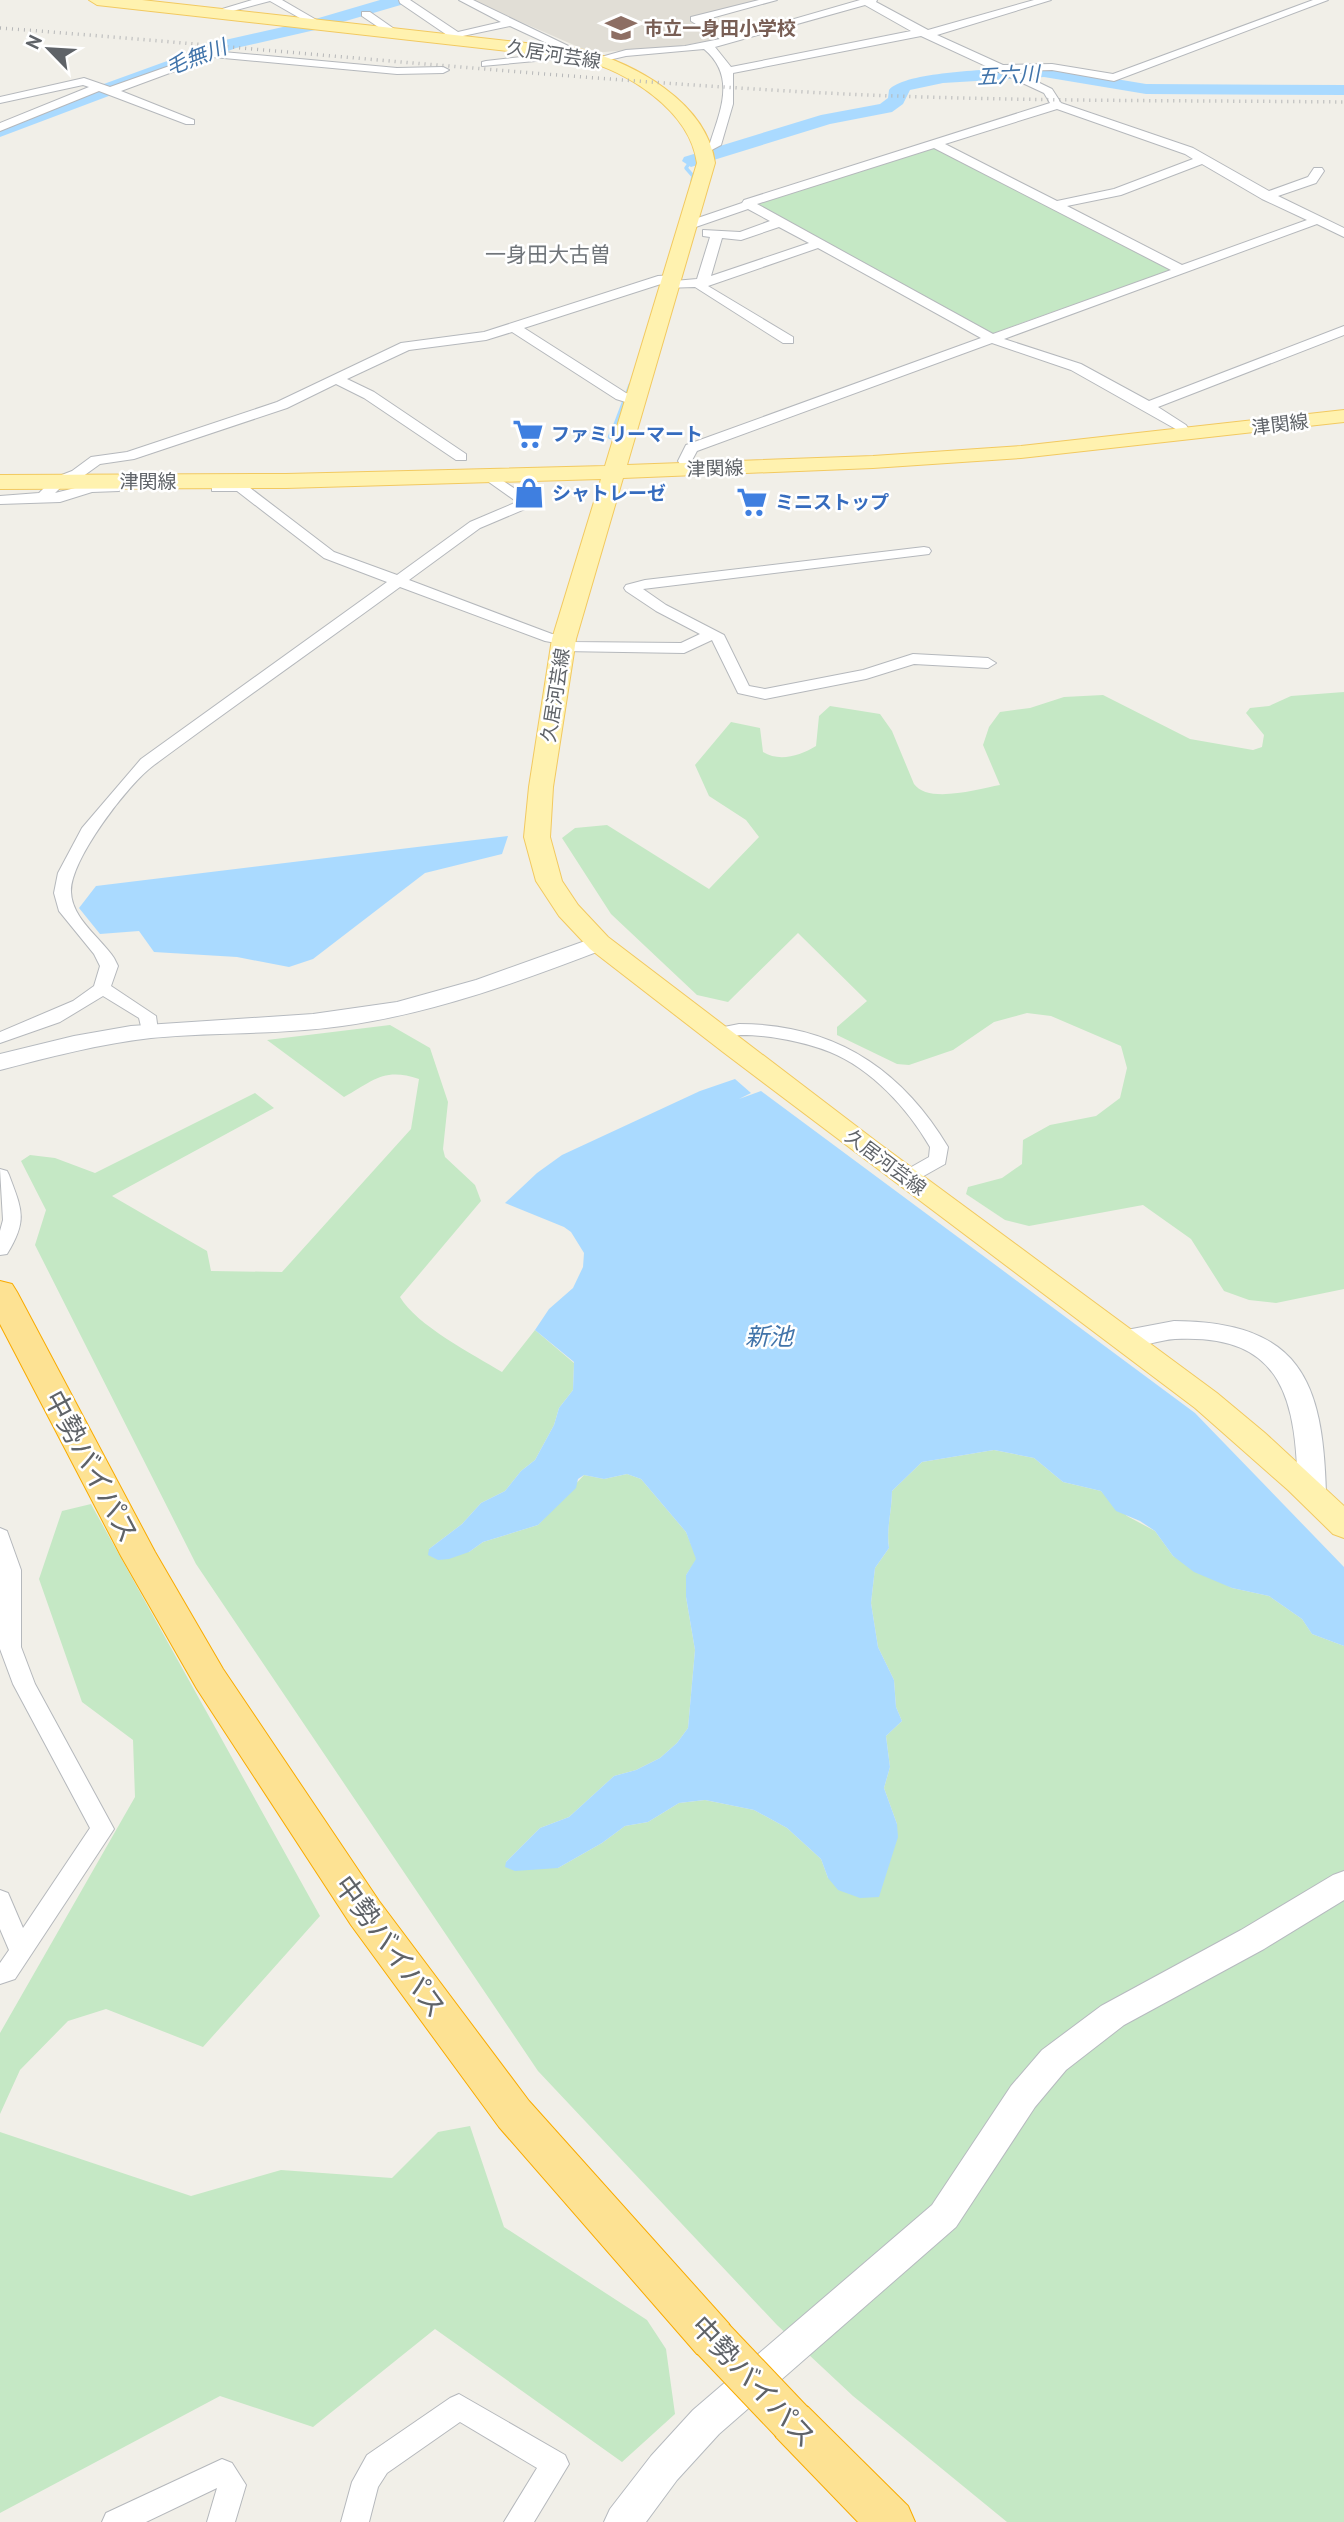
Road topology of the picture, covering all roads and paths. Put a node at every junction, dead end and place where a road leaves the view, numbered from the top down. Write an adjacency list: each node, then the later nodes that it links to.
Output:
1 (97, 0): 12 (main road, 久居河芸線)
2 (265, 0): 12 (street)
3 (274, 0): 11 (street)
4 (307, 0): 11 (street)
5 (464, 0): 14 (street)
6 (772, 0): 19 (street)
7 (868, 0): 17 (street); 19 (street)
8 (1046, 0): 17 (street)
9 (1323, 0): 24 (street)
10 (404, 1): 18 (street)
11 (285, 6): 15 (street)
12 (214, 13): 15 (main road, 久居河芸線)
13 (366, 13): 16 (street)
14 (513, 22): 18 (street); 21 (street)
15 (315, 25): 16 (main road, 久居河芸線)
16 (394, 33): 18 (main road, 久居河芸線)
17 (925, 33): 24 (street); 26 (street)
18 (450, 37): 21 (main road, 久居河芸線)
19 (729, 40): 20 (street)
20 (706, 45): 22 (street); 26 (street)
21 (579, 54): 22 (main road, 久居河芸線); 23 (street)
22 (600, 59): 36 (main road, 久居河芸線)
23 (486, 64)
24 (1002, 69): 29 (street)
25 (443, 70): 27 (street)
26 (727, 71): 33 (street)
27 (104, 89): 28 (street); 30 (street); 31 (street)
28 (0, 100)
29 (1057, 105): 34 (street); 35 (street)
30 (190, 122)
31 (0, 127)
32 (1170, 130): 34 (street)
33 (719, 132): 36 (street); 36 (street)
34 (1151, 138): 38 (street)
35 (934, 143): 41 (street); 42 (street)
36 (704, 149): 45 (main road, 久居河芸線)
37 (1220, 150): 38 (street)
38 (1202, 158): 40 (street); 42 (street)
39 (1318, 171): 40 (street)
40 (1266, 196): 43 (street)
41 (749, 205): 44 (street); 45 (street)
42 (1055, 205): 51 (street)
43 (1318, 220): 46 (street); 51 (street)
44 (780, 222): 48 (street); 49 (street)
45 (686, 229): 47 (street); 52 (main road, 久居河芸線)
46 (1344, 233)
47 (717, 234): 48 (street); 53 (street)
48 (741, 236): 50 (street)
49 (819, 244): 50 (street); 56 (street)
50 (779, 257): 53 (street)
51 (1180, 270): 56 (street)
52 (666, 280): 53 (street); 54 (street); 59 (main road, 久居河芸線)
53 (702, 283): 57 (street)
54 (513, 327): 58 (street); 59 (street)
55 (1344, 330): 60 (street)
56 (992, 339): 60 (street); 65 (street)
57 (788, 340)
58 (335, 379): 64 (street); 68 (street)
59 (628, 398): 66 (main road, 久居河芸線)
60 (1148, 406): 63 (street)
61 (1344, 410): 63 (main road, 津関線)
62 (1344, 416): 66 (main road, 津関線)
63 (1181, 428): 65 (main road, 津関線)
64 (461, 457)
65 (685, 461): 66 (main road, 津関線)
66 (615, 468): 68 (main road, 津関線); 69 (main road, 津関線); 76 (main road, 久居河芸線)
67 (0, 475): 68 (main road, 津関線)
68 (68, 477): 69 (main road, 津関線); 70 (main road, 津関線); 71 (street)
69 (491, 477): 74 (street)
70 (0, 482)
71 (43, 498): 72 (street); 74 (street)
72 (0, 500)
73 (924, 551): 75 (street)
74 (398, 580): 76 (street); 79 (street)
75 (713, 634): 76 (street); 77 (street)
76 (563, 643): 78 (main road, 久居河芸線)
77 (988, 663)
78 (599, 943): 80 (street); 81 (main road, 久居河芸線)
79 (102, 988): 80 (street); 82 (street)
80 (149, 1031): 83 (street)
81 (715, 1034): 85 (main road, 久居河芸線); 85 (street)
82 (2, 1037): 83 (street)
83 (8, 1060)
84 (0, 1175): 86 (street)
85 (906, 1178): 88 (main road, 久居河芸線)
86 (0, 1249)
87 (0, 1292): 103 (highway, 中勢バイパス, bridge)
88 (1126, 1339): 89 (main road, 久居河芸線); 89 (street)
89 (1312, 1493): 90 (main road, 久居河芸線)
90 (1344, 1526)
91 (0, 1536): 92 (street)
92 (5, 1572): 93 (street)
93 (5, 1649): 96 (street)
94 (1344, 1884): 102 (street)
95 (0, 1900): 96 (street)
96 (21, 1951): 97 (street)
97 (0, 1974)
98 (116, 2522): 99 (street)
99 (220, 2522)
100 (355, 2522): 101 (street)
101 (518, 2522)
102 (623, 2522)
103 (891, 2522)

